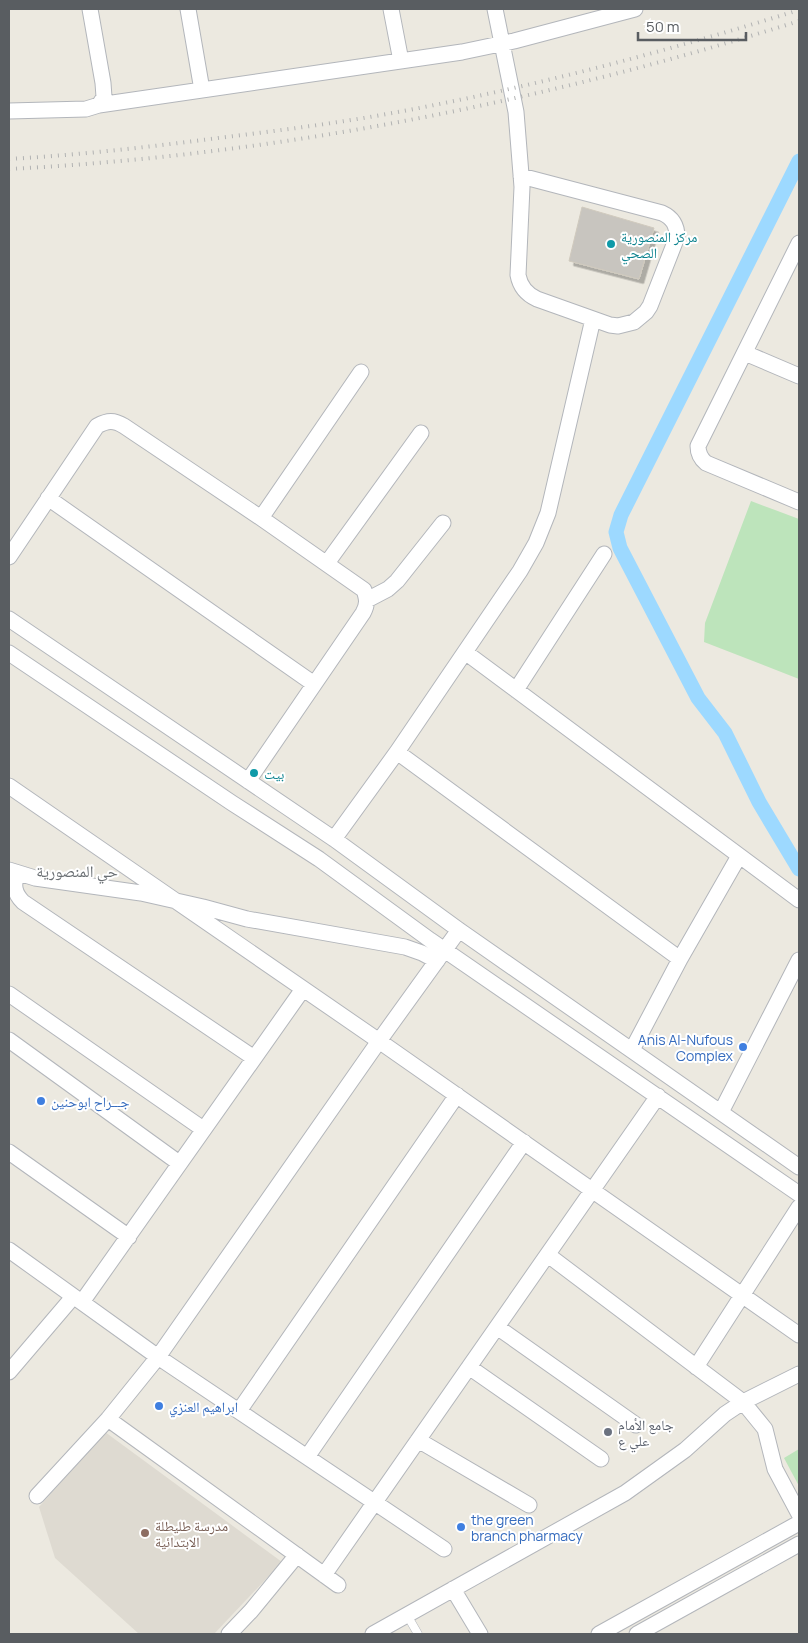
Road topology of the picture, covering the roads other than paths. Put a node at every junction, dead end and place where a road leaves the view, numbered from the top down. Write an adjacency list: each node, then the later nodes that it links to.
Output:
1 (90, 9): 10 (street)
2 (188, 9): 9 (street)
3 (391, 9): 8 (street)
4 (495, 9): 7 (street)
5 (635, 9): 6 (street)
6 (599, 14): 7 (street)
7 (502, 44): 8 (street); 12 (street)
8 (401, 61): 9 (street)
9 (202, 90): 10 (street)
10 (99, 106): 11 (street)
11 (9, 111)
12 (521, 176): 14 (street); 14 (street)
13 (797, 252): 15 (street)
14 (593, 318): 28 (street)
15 (744, 352): 17 (street); 20 (street)
16 (361, 372): 21 (street)
17 (799, 376)
18 (421, 433): 25 (street)
19 (48, 498): 21 (street); 24 (street); 30 (street)
20 (799, 502)
21 (261, 518): 25 (street)
22 (443, 523): 26 (street)
23 (604, 554): 31 (street)
24 (9, 557)
25 (327, 563): 26 (street)
26 (367, 600): 30 (street)
27 (9, 619): 33 (street)
28 (465, 652): 31 (street); 32 (street)
29 (9, 653): 41 (street)
30 (314, 684): 33 (street)
31 (516, 690): 36 (street)
32 (397, 752): 35 (street); 42 (street)
33 (248, 781): 35 (street)
34 (9, 786): 38 (street)
35 (334, 839): 40 (street)
36 (739, 856): 39 (street); 42 (street)
37 (13, 872): 38 (street); 49 (street)
38 (173, 899): 41 (street); 44 (street)
39 (799, 900)
40 (459, 930): 41 (street); 48 (street)
41 (441, 956): 47 (street); 51 (street)
42 (680, 959): 48 (street)
43 (799, 960): 52 (street)
44 (304, 989): 47 (street); 49 (street)
45 (9, 994): 53 (street)
46 (9, 1040): 56 (street)
47 (379, 1041): 50 (street); 68 (street)
48 (632, 1050): 52 (street)
49 (254, 1058): 53 (street)
50 (457, 1096): 54 (street); 74 (street)
51 (658, 1096): 58 (street); 59 (street)
52 (721, 1112): 57 (street)
53 (203, 1129): 56 (street)
54 (524, 1142): 58 (street); 78 (street)
55 (9, 1152): 61 (street)
56 (179, 1163): 61 (street)
57 (799, 1167)
58 (592, 1190): 63 (street); 64 (street)
59 (799, 1194)
60 (799, 1207): 64 (street)
61 (129, 1237): 65 (street)
62 (9, 1250): 65 (street)
63 (548, 1254): 66 (street); 70 (street)
64 (742, 1295): 67 (street); 70 (street)
65 (78, 1299): 68 (street); 71 (street)
66 (497, 1327): 69 (street); 76 (street)
67 (799, 1335)
68 (158, 1357): 74 (street); 75 (street)
69 (470, 1367): 77 (street); 79 (street)
70 (696, 1367): 73 (street)
71 (9, 1372)
72 (799, 1374): 73 (street)
73 (743, 1402): 83 (street); 90 (street)
74 (239, 1411): 78 (street)
75 (108, 1419): 80 (street); 87 (street)
76 (636, 1426)
77 (418, 1440): 81 (street); 82 (street)
78 (307, 1457): 81 (street)
79 (601, 1459)
80 (37, 1496)
81 (375, 1502): 86 (street); 88 (street)
82 (529, 1505)
83 (799, 1514)
84 (799, 1523): 96 (street)
85 (799, 1544): 97 (street)
86 (444, 1548)
87 (297, 1556): 88 (street); 92 (street)
88 (324, 1575): 89 (street)
89 (338, 1585)
90 (453, 1589): 91 (street); 95 (street)
91 (407, 1615): 93 (street); 94 (lane)
92 (229, 1634)
93 (373, 1634)
94 (418, 1634)
95 (480, 1634)
96 (599, 1634)
97 (637, 1634)

